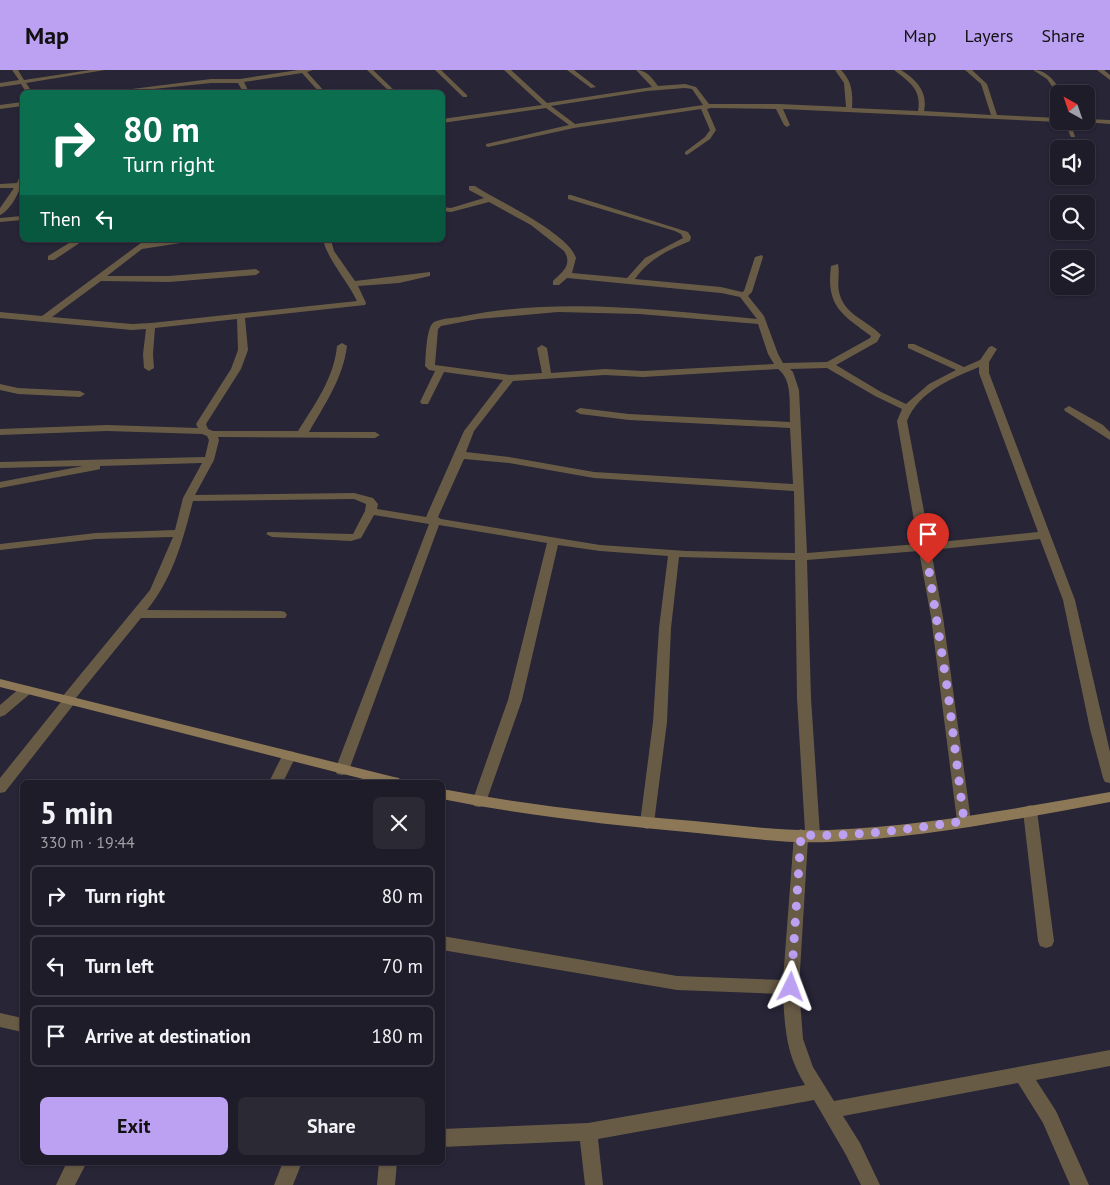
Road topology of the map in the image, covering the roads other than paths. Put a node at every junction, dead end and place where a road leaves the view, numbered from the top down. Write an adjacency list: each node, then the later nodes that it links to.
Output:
1 (15, 70): 17 (street)
2 (102, 70): 17 (street)
3 (370, 70): 29 (street)
4 (438, 70): 30 (street)
5 (507, 70): 32 (street)
6 (570, 70): 22 (street)
7 (639, 70): 23 (street)
8 (838, 70): 36 (street)
9 (897, 70): 37 (street)
10 (968, 70): 38 (street)
11 (1036, 70): 21 (street)
12 (1100, 70): 15 (street)
13 (306, 71): 18 (street); 28 (street)
14 (210, 73): 16 (street)
15 (1110, 78)
16 (221, 81): 18 (street); 20 (street)
17 (23, 82): 19 (street); 24 (street)
18 (240, 82): 27 (street)
19 (0, 85)
20 (176, 85): 25 (street); 26 (street)
21 (1053, 85)
22 (594, 86)
23 (656, 88): 32 (street); 35 (street)
24 (28, 90)
25 (130, 90)
26 (177, 90)
27 (245, 90)
28 (320, 90)
29 (391, 90)
30 (465, 96)
31 (20, 104): 34 (street)
32 (546, 105): 40 (street); 44 (street)
33 (778, 106): 35 (street); 36 (street); 43 (street)
34 (0, 107)
35 (705, 107): 44 (street); 48 (street)
36 (849, 109): 37 (street)
37 (921, 112): 38 (street)
38 (994, 115): 39 (street)
39 (1050, 119)
40 (445, 121)
41 (1095, 121): 42 (street)
42 (1110, 122)
43 (787, 125)
44 (574, 126): 47 (street)
45 (1071, 130): 46 (street)
46 (1073, 136)
47 (488, 145)
48 (687, 153)
49 (20, 183): 50 (street)
50 (0, 186)
51 (20, 186): 56 (street)
52 (472, 188): 54 (street)
53 (571, 197): 71 (street)
54 (490, 199): 55 (street); 69 (street)
55 (445, 209)
56 (0, 212)
57 (20, 218): 58 (street)
58 (0, 220)
59 (77, 242): 65 (street)
60 (148, 242): 63 (street)
61 (175, 242): 63 (street)
62 (328, 242): 72 (street)
63 (138, 248): 70 (street)
64 (759, 257): 74 (street)
65 (51, 258)
66 (835, 266): 85 (street)
67 (256, 272): 70 (street)
68 (428, 274): 72 (street)
69 (567, 274): 71 (street); 73 (street)
70 (99, 278): 77 (street)
71 (630, 280): 74 (street)
72 (353, 284): 76 (street)
73 (556, 284)
74 (744, 296): 78 (street)
75 (0, 315): 77 (street)
76 (241, 318): 79 (street); 100 (street)
77 (44, 319): 79 (street)
78 (761, 322): 86 (street); 88 (street)
79 (151, 326): 87 (street)
80 (342, 346): 101 (street)
81 (911, 346): 89 (street)
82 (542, 348): 90 (street)
83 (992, 349): 84 (street)
84 (984, 362): 89 (street); 115 (street)
85 (829, 365): 86 (street); 95 (street)
86 (780, 366): 90 (street); 98 (street)
87 (149, 368)
88 (440, 370): 91 (street); 94 (street)
89 (963, 370): 95 (street)
90 (547, 375): 91 (street)
91 (510, 378): 104 (street)
92 (0, 387): 93 (street)
93 (80, 394)
94 (426, 402)
95 (907, 408): 118 (street)
96 (1069, 409): 103 (street)
97 (580, 412): 98 (street)
98 (795, 425): 109 (street)
99 (0, 432): 100 (street)
100 (208, 433): 101 (street); 105 (street)
101 (302, 434): 102 (street)
102 (375, 435)
103 (1110, 437)
104 (460, 455): 109 (street); 112 (street)
105 (209, 460): 106 (street); 110 (street)
106 (108, 464): 107 (street); 108 (street)
107 (0, 465)
108 (0, 485)
109 (798, 488): 120 (street)
110 (188, 498): 111 (street); 113 (street)
111 (371, 511): 112 (street); 114 (street)
112 (434, 520): 116 (street); 128 (street)
113 (181, 533): 117 (street); 121 (street)
114 (272, 534)
115 (1045, 535): 118 (street); 129 (street)
116 (554, 540): 119 (street); 135 (street)
117 (0, 546)
118 (925, 547): 120 (street); 137 (street)
119 (674, 553): 120 (street); 138 (street)
120 (801, 557): 139 (street)
121 (138, 614): 122 (street); 125 (street)
122 (281, 615)
123 (0, 683): 124 (street)
124 (26, 690): 125 (street); 126 (street)
125 (68, 700): 127 (street); 132 (street)
126 (0, 712)
127 (289, 756): 128 (street); 130 (street)
128 (342, 770): 131 (street)
129 (1110, 778)
130 (277, 780)
131 (385, 780)
132 (0, 788)
133 (445, 795): 135 (street)
134 (1110, 797): 136 (street)
135 (479, 802): 138 (street)
136 (1030, 811): 137 (street); 140 (street)
137 (964, 821): 139 (street)
138 (647, 823): 139 (street)
139 (807, 835): 142 (street)
140 (1046, 941)
141 (445, 944): 142 (street)
142 (791, 987): 147 (street)
143 (0, 1020): 144 (street)
144 (20, 1025)
145 (1110, 1058): 146 (street)
146 (1022, 1074): 148 (street); 159 (street)
147 (818, 1091): 148 (street); 149 (street)
148 (829, 1110): 158 (street)
149 (588, 1132): 150 (street); 157 (street)
150 (445, 1138)
151 (76, 1165): 154 (street)
152 (292, 1165): 155 (street)
153 (388, 1165): 156 (street)
154 (65, 1185)
155 (283, 1185)
156 (386, 1185)
157 (594, 1185)
158 (871, 1185)
159 (1080, 1185)

